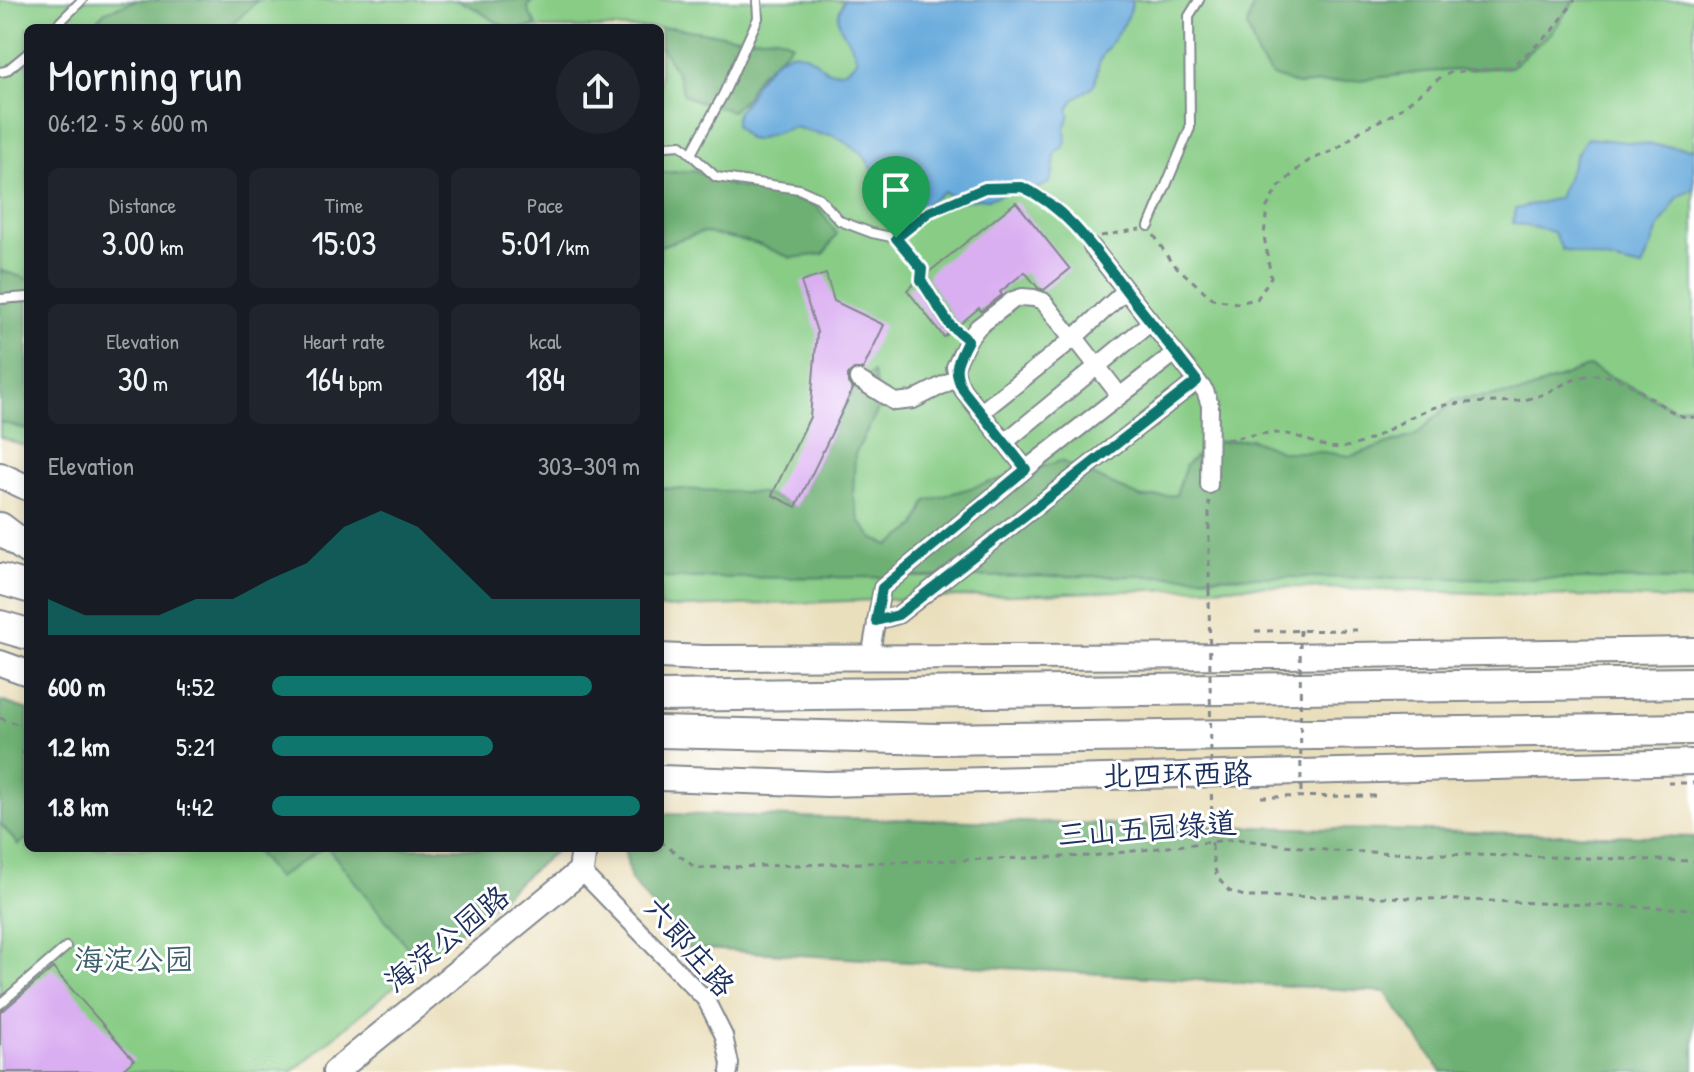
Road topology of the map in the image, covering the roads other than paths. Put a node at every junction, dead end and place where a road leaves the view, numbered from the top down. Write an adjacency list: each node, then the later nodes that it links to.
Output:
1 (82, 0): 4 (lane)
2 (757, 0): 8 (lane)
3 (1199, 0): 9 (lane)
4 (58, 24)
5 (24, 56): 6 (lane)
6 (0, 72)
7 (664, 147): 8 (lane)
8 (691, 154): 10 (lane)
9 (1149, 226)
10 (896, 238): 11 (lane); 17 (lane)
11 (1089, 243): 12 (street)
12 (1126, 290): 15 (street); 16 (street)
13 (24, 297): 14 (lane)
14 (0, 299)
15 (1151, 322): 18 (street); 19 (street)
16 (1073, 339): 17 (street); 19 (street); 24 (street)
17 (968, 340): 20 (street)
18 (1175, 353): 22 (street); 23 (street)
19 (1097, 366): 23 (street); 25 (street)
20 (957, 378): 21 (street); 24 (street)
21 (858, 379)
22 (1197, 381): 28 (street); 36 (street)
23 (1118, 397): 26 (street)
24 (980, 413): 25 (street)
25 (1005, 442): 26 (street)
26 (1026, 469): 36 (street)
27 (0, 475): 29 (street)
28 (1209, 485)
29 (24, 486)
30 (0, 528): 32 (highway)
31 (0, 535): 33 (highway)
32 (24, 547)
33 (24, 548)
34 (0, 579): 35 (highway)
35 (24, 586)
36 (876, 621): 41 (street)
37 (0, 626): 38 (highway)
38 (24, 633)
39 (1694, 650): 41 (street)
40 (664, 656): 41 (street)
41 (870, 658)
42 (0, 663): 43 (street)
43 (24, 672)
44 (1694, 683): 45 (highway)
45 (664, 696)
46 (1694, 729): 47 (highway, 北四环西路)
47 (664, 732)
48 (1694, 762): 49 (street, 北四环西路)
49 (664, 778)
50 (582, 860): 53 (street, 海淀公园路); 54 (street, 六郎庄路)
51 (66, 947): 52 (lane)
52 (0, 1004)
53 (335, 1072)
54 (729, 1072)

